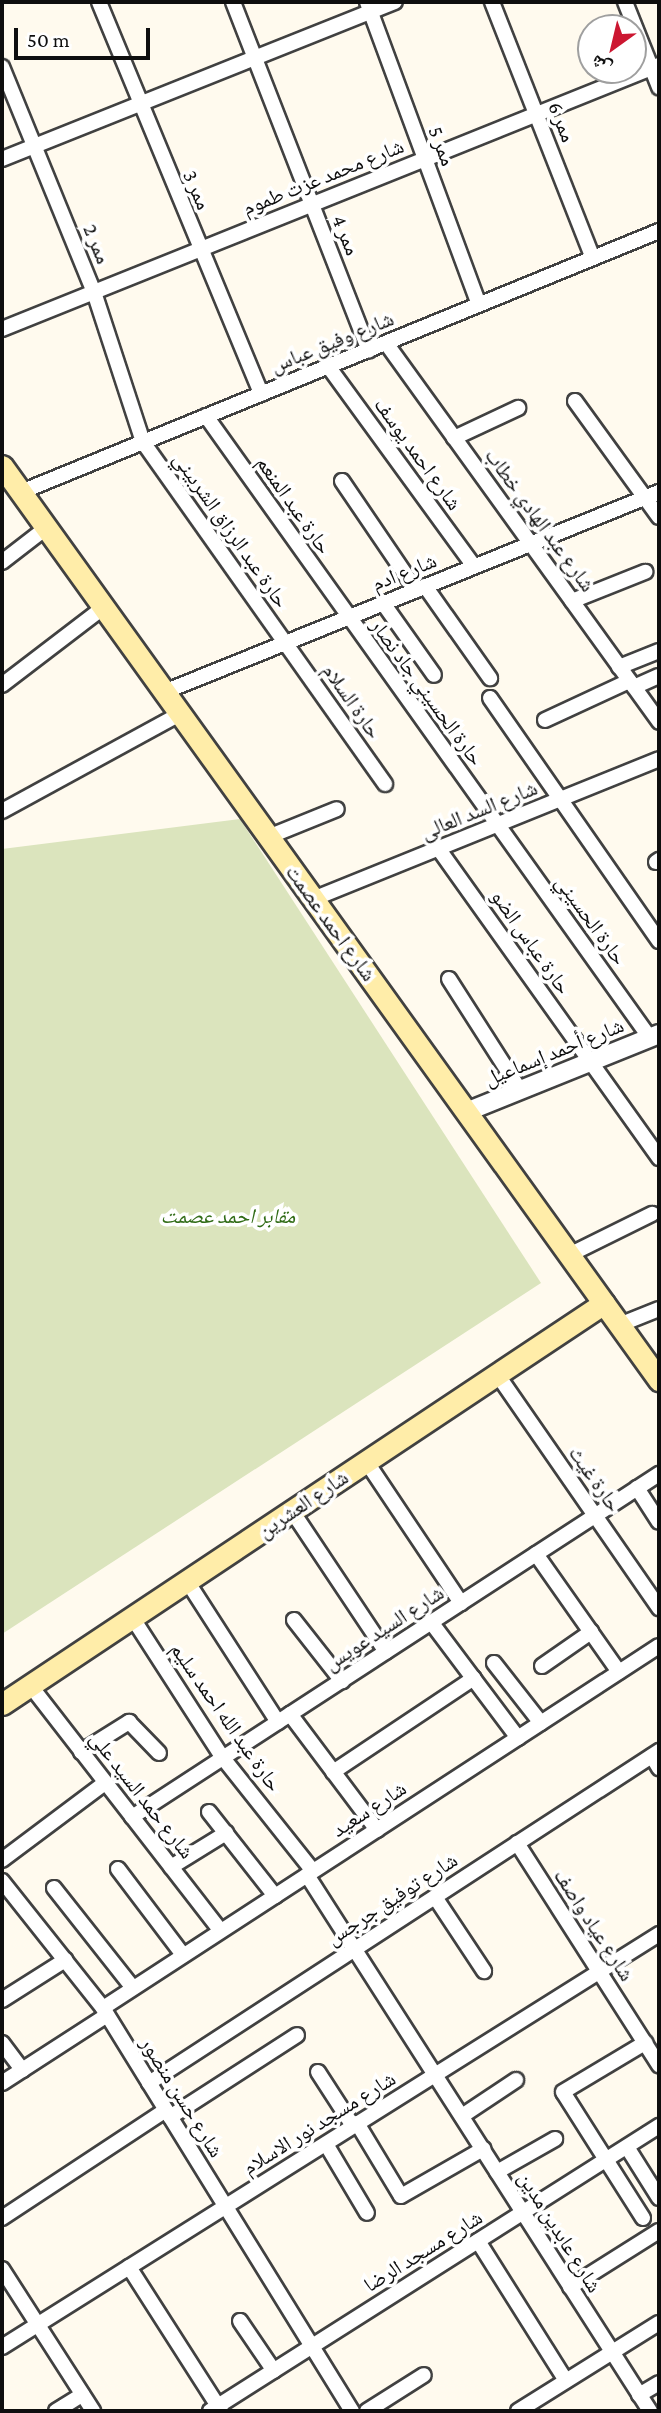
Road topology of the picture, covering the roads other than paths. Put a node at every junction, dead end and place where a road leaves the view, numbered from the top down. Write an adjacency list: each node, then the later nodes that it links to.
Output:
1 (99, 2): 11 (street, ممر 3)
2 (233, 2): 7 (street, ممر 4)
3 (395, 2): 6 (street)
4 (492, 2): 12 (street, ممر 6)
5 (625, 2): 8 (street)
6 (368, 7): 7 (street); 15 (street, ممر 5)
7 (253, 59): 11 (street); 16 (street, ممر 4)
8 (655, 66): 10 (street); 12 (street, شارع محمد عزت طموم)
9 (2, 67): 13 (street, ممر 2)
10 (659, 88)
11 (138, 104): 13 (street); 18 (street, ممر 3)
12 (536, 114): 15 (street, شارع محمد عزت طموم); 19 (street, ممر 6)
13 (34, 146): 14 (street); 20 (street, ممر 2)
14 (2, 159)
15 (424, 159): 16 (street, شارع محمد عزت طموم); 21 (street, ممر 5)
16 (311, 205): 18 (street, شارع محمد عزت طموم); 24 (street, ممر 4)
17 (659, 231): 19 (street, شارع وفيق عباس)
18 (200, 250): 20 (street, شارع محمد عزت طموم); 26 (street, ممر 3)
19 (593, 258): 21 (street, شارع وفيق عباس)
20 (94, 292): 22 (street, شارع محمد عزت طموم); 31 (street, ممر 2)
21 (479, 304): 23 (street, شارع وفيق عباس)
22 (2, 329)
23 (386, 343): 24 (street, شارع وفيق عباس); 30 (street, شارع عبد الهادي خطاب)
24 (369, 350): 25 (street, شارع وفيق عباس)
25 (328, 366): 26 (street, شارع وفيق عباس); 41 (street, شارع احمد يوسف)
26 (261, 394): 29 (street, شارع وفيق عباس)
27 (575, 401): 36 (street)
28 (518, 408): 30 (street)
29 (206, 416): 31 (street, شارع وفيق عباس); 47 (street, حارة عبد المنعم)
30 (454, 438): 39 (street, شارع عبد الهادي خطاب)
31 (143, 442): 34 (street, شارع وفيق عباس); 48 (street, حارة عبد الرزاق الشربيني)
32 (2, 466): 34 (main road, شارع احمد عصمت)
33 (342, 481): 43 (street)
34 (21, 492): 38 (main road, شارع احمد عصمت)
35 (659, 492): 36 (street, شارع ادم)
36 (645, 498): 37 (street); 39 (street, شارع ادم)
37 (659, 517)
38 (46, 528): 40 (street); 46 (main road, شارع احمد عصمت)
39 (530, 543): 41 (street, شارع ادم); 44 (street, شارع عبد الهادي خطاب)
40 (2, 562)
41 (474, 566): 43 (street, شارع ادم)
42 (645, 572): 44 (street)
43 (421, 588): 45 (street, شارع ادم); 53 (street)
44 (572, 601): 50 (street, شارع عبد الهادي خطاب)
45 (383, 603): 47 (street, شارع ادم); 51 (street)
46 (103, 607): 55 (street); 56 (main road, شارع احمد عصمت)
47 (348, 617): 48 (street, شارع ادم); 66 (street, حارة الحسيني جاد نصار)
48 (285, 642): 56 (street, شارع ادم); 62 (street, حارة السلام)
49 (659, 651): 50 (street)
50 (620, 667): 54 (street, شارع عبد الهادي خطاب)
51 (434, 675)
52 (659, 676): 54 (street)
53 (490, 678)
54 (632, 684): 59 (street); 60 (street, شارع عبد الهادي خطاب)
55 (2, 685)
56 (164, 692): 58 (main road, شارع احمد عصمت)
57 (490, 698): 63 (street)
58 (180, 714): 65 (street); 67 (main road, شارع احمد عصمت)
59 (545, 720)
60 (659, 722)
61 (659, 759): 63 (street, شارع السد العالى)
62 (385, 784)
63 (561, 800): 66 (street, شارع السد العالى); 70 (street)
64 (337, 809): 67 (street)
65 (2, 811)
66 (497, 826): 68 (street, شارع السد العالى); 72 (street, حارة الحسيني)
67 (268, 837): 69 (main road, شارع احمد عصمت)
68 (438, 848): 69 (street, شارع السد العالى); 73 (street, حارة عباس الضو)
69 (313, 899): 75 (main road, شارع احمد عصمت)
70 (659, 941)
71 (449, 979): 74 (street)
72 (657, 1036): 73 (street, شارع أحمد إسماعيل)
73 (590, 1061): 74 (street, شارع أحمد إسماعيل); 76 (street, حارة عباس الضو)
74 (520, 1090): 75 (street, شارع أحمد إسماعيل)
75 (466, 1112): 78 (main road, شارع احمد عصمت)
76 (659, 1158)
77 (652, 1214): 78 (street)
78 (569, 1255): 79 (main road, شارع احمد عصمت)
79 (604, 1303): 81 (main road, شارع احمد عصمت); 82 (main road, شارع العشرين)
80 (659, 1309): 81 (street)
81 (619, 1325): 83 (main road, شارع احمد عصمت)
82 (497, 1374): 84 (main road, شارع العشرين); 88 (street, حارة غيث)
83 (659, 1380)
84 (366, 1461): 87 (main road, شارع العشرين); 92 (street)
85 (659, 1474): 86 (street, شارع السيد عويس)
86 (637, 1488): 88 (street, شارع السيد عويس); 89 (street)
87 (292, 1511): 91 (main road, شارع العشرين); 99 (street)
88 (595, 1515): 90 (street, شارع السيد عويس); 93 (street, حارة غيث)
89 (659, 1522)
90 (537, 1554): 92 (street, شارع السيد عويس); 97 (street)
91 (187, 1581): 94 (main road, شارع العشرين); 107 (street)
92 (461, 1602): 96 (street, شارع السيد عويس)
93 (659, 1608)
94 (132, 1617): 105 (main road, شارع العشرين); 112 (street, حارة عبد الله احمد سليم)
95 (294, 1620): 104 (street)
96 (431, 1622): 99 (street, شارع السيد عويس); 103 (street)
97 (591, 1632): 101 (street); 102 (street)
98 (659, 1646): 102 (street, شارع سعيد)
99 (386, 1651): 104 (street, شارع السيد عويس)
100 (494, 1663): 108 (street)
101 (542, 1666)
102 (619, 1672): 108 (street, شارع سعيد)
103 (474, 1678): 109 (street); 114 (street)
104 (342, 1681): 107 (street, شارع السيد عويس)
105 (30, 1685): 106 (main road, شارع العشرين); 110 (street, شارع حمد السيد علي)
106 (2, 1704)
107 (284, 1718): 112 (street, شارع السيد عويس); 114 (street)
108 (541, 1723): 109 (street, شارع سعيد)
109 (518, 1738): 118 (street, شارع سعيد)
110 (81, 1752): 111 (street); 115 (street, شارع حمد السيد علي)
111 (159, 1753)
112 (223, 1758): 117 (street, شارع السيد عويس); 124 (street, حارة عبد الله احمد سليم)
113 (657, 1758): 120 (street, شارع توفيق جرجس)
114 (333, 1772): 118 (street)
115 (105, 1783): 117 (street, شارع حمد السيد علي); 121 (street)
116 (209, 1812): 119 (street)
117 (132, 1817): 122 (street, شارع حمد السيد علي)
118 (377, 1830): 124 (street, شارع سعيد)
119 (226, 1833): 122 (street); 127 (street)
120 (517, 1843): 128 (street, شارع توفيق جرجس); 135 (street, شارع عياد واصف)
121 (2, 1860)
122 (171, 1867): 129 (street, شارع حمد السيد علي)
123 (118, 1869): 132 (street)
124 (310, 1873): 127 (street, شارع سعيد); 131 (street, حارة عبد الله احمد سليم)
125 (2, 1881): 133 (street, شارع حسن منصور)
126 (54, 1888): 136 (street)
127 (275, 1896): 129 (street, شارع سعيد)
128 (435, 1897): 131 (street, شارع توفيق جرجس); 134 (street)
129 (221, 1931): 132 (street, شارع سعيد)
130 (659, 1934): 135 (street, شارع مسجد نور الاسلام)
131 (355, 1949): 145 (street, شارع عابدين مدين); 148 (street, شارع توفيق جرجس)
132 (183, 1955): 136 (street, شارع سعيد)
133 (65, 1959): 137 (street); 138 (street, شارع حسن منصور)
134 (484, 1971)
135 (599, 1972): 141 (street, شارع عياد واصف); 145 (street, شارع مسجد نور الاسلام)
136 (133, 1988): 138 (street, شارع سعيد)
137 (2, 2000)
138 (105, 2012): 143 (street, شارع سعيد); 148 (street, شارع حسن منصور)
139 (297, 2035): 149 (street)
140 (2, 2043): 143 (street)
141 (645, 2043): 142 (street, شارع عياد واصف); 157 (street)
142 (659, 2065)
143 (22, 2070): 147 (street, شارع سعيد)
144 (318, 2072): 151 (street)
145 (435, 2075): 150 (street, شارع عابدين مدين); 151 (street, شارع مسجد نور الاسلام)
146 (516, 2080): 150 (street)
147 (2, 2083)
148 (149, 2083): 149 (street, شارع حسن منصور)
149 (168, 2114): 160 (street, شارع حسن منصور); 163 (street)
150 (461, 2116): 156 (street, شارع عابدين مدين)
151 (355, 2125): 154 (street, شارع مسجد نور الاسلام); 156 (street)
152 (659, 2126): 155 (street, شارع مسجد الرضا)
153 (555, 2139): 158 (street)
154 (326, 2144): 160 (street, شارع مسجد نور الاسلام); 161 (street)
155 (627, 2147): 157 (street, شارع مسجد الرضا); 159 (street)
156 (483, 2149): 158 (street, شارع عابدين مدين)
157 (606, 2160): 162 (street, شارع مسجد الرضا); 164 (street)
158 (497, 2172): 162 (street, شارع عابدين مدين)
159 (659, 2198)
160 (225, 2207): 167 (street, شارع مسجد نور الاسلام); 174 (street, شارع حسن منصور)
161 (367, 2213)
162 (523, 2213): 166 (street, شارع مسجد الرضا); 169 (street, شارع عابدين مدين)
163 (2, 2218)
164 (643, 2218)
165 (659, 2231): 169 (street)
166 (478, 2241): 174 (street, شارع مسجد الرضا); 178 (street)
167 (129, 2267): 172 (street, شارع مسجد نور الاسلام); 182 (street)
168 (2, 2269): 172 (street)
169 (570, 2287): 175 (street, شارع عابدين مدين)
170 (240, 2321): 176 (street)
171 (659, 2323): 175 (street)
172 (37, 2325): 173 (street, شارع مسجد نور الاسلام); 180 (street)
173 (2, 2347)
174 (311, 2347): 176 (street, شارع مسجد الرضا); 185 (street, شارع حسن منصور)
175 (612, 2352): 178 (street); 181 (street, شارع عابدين مدين)
176 (274, 2371): 182 (street, شارع مسجد الرضا)
177 (424, 2375): 186 (street)
178 (566, 2381): 187 (street)
179 (659, 2383): 181 (street)
180 (82, 2395): 183 (street); 184 (street)
181 (639, 2395): 188 (street, شارع عابدين مدين)
182 (216, 2410)
183 (56, 2411)
184 (93, 2411)
185 (352, 2411)
186 (367, 2411)
187 (518, 2411)
188 (650, 2411)

